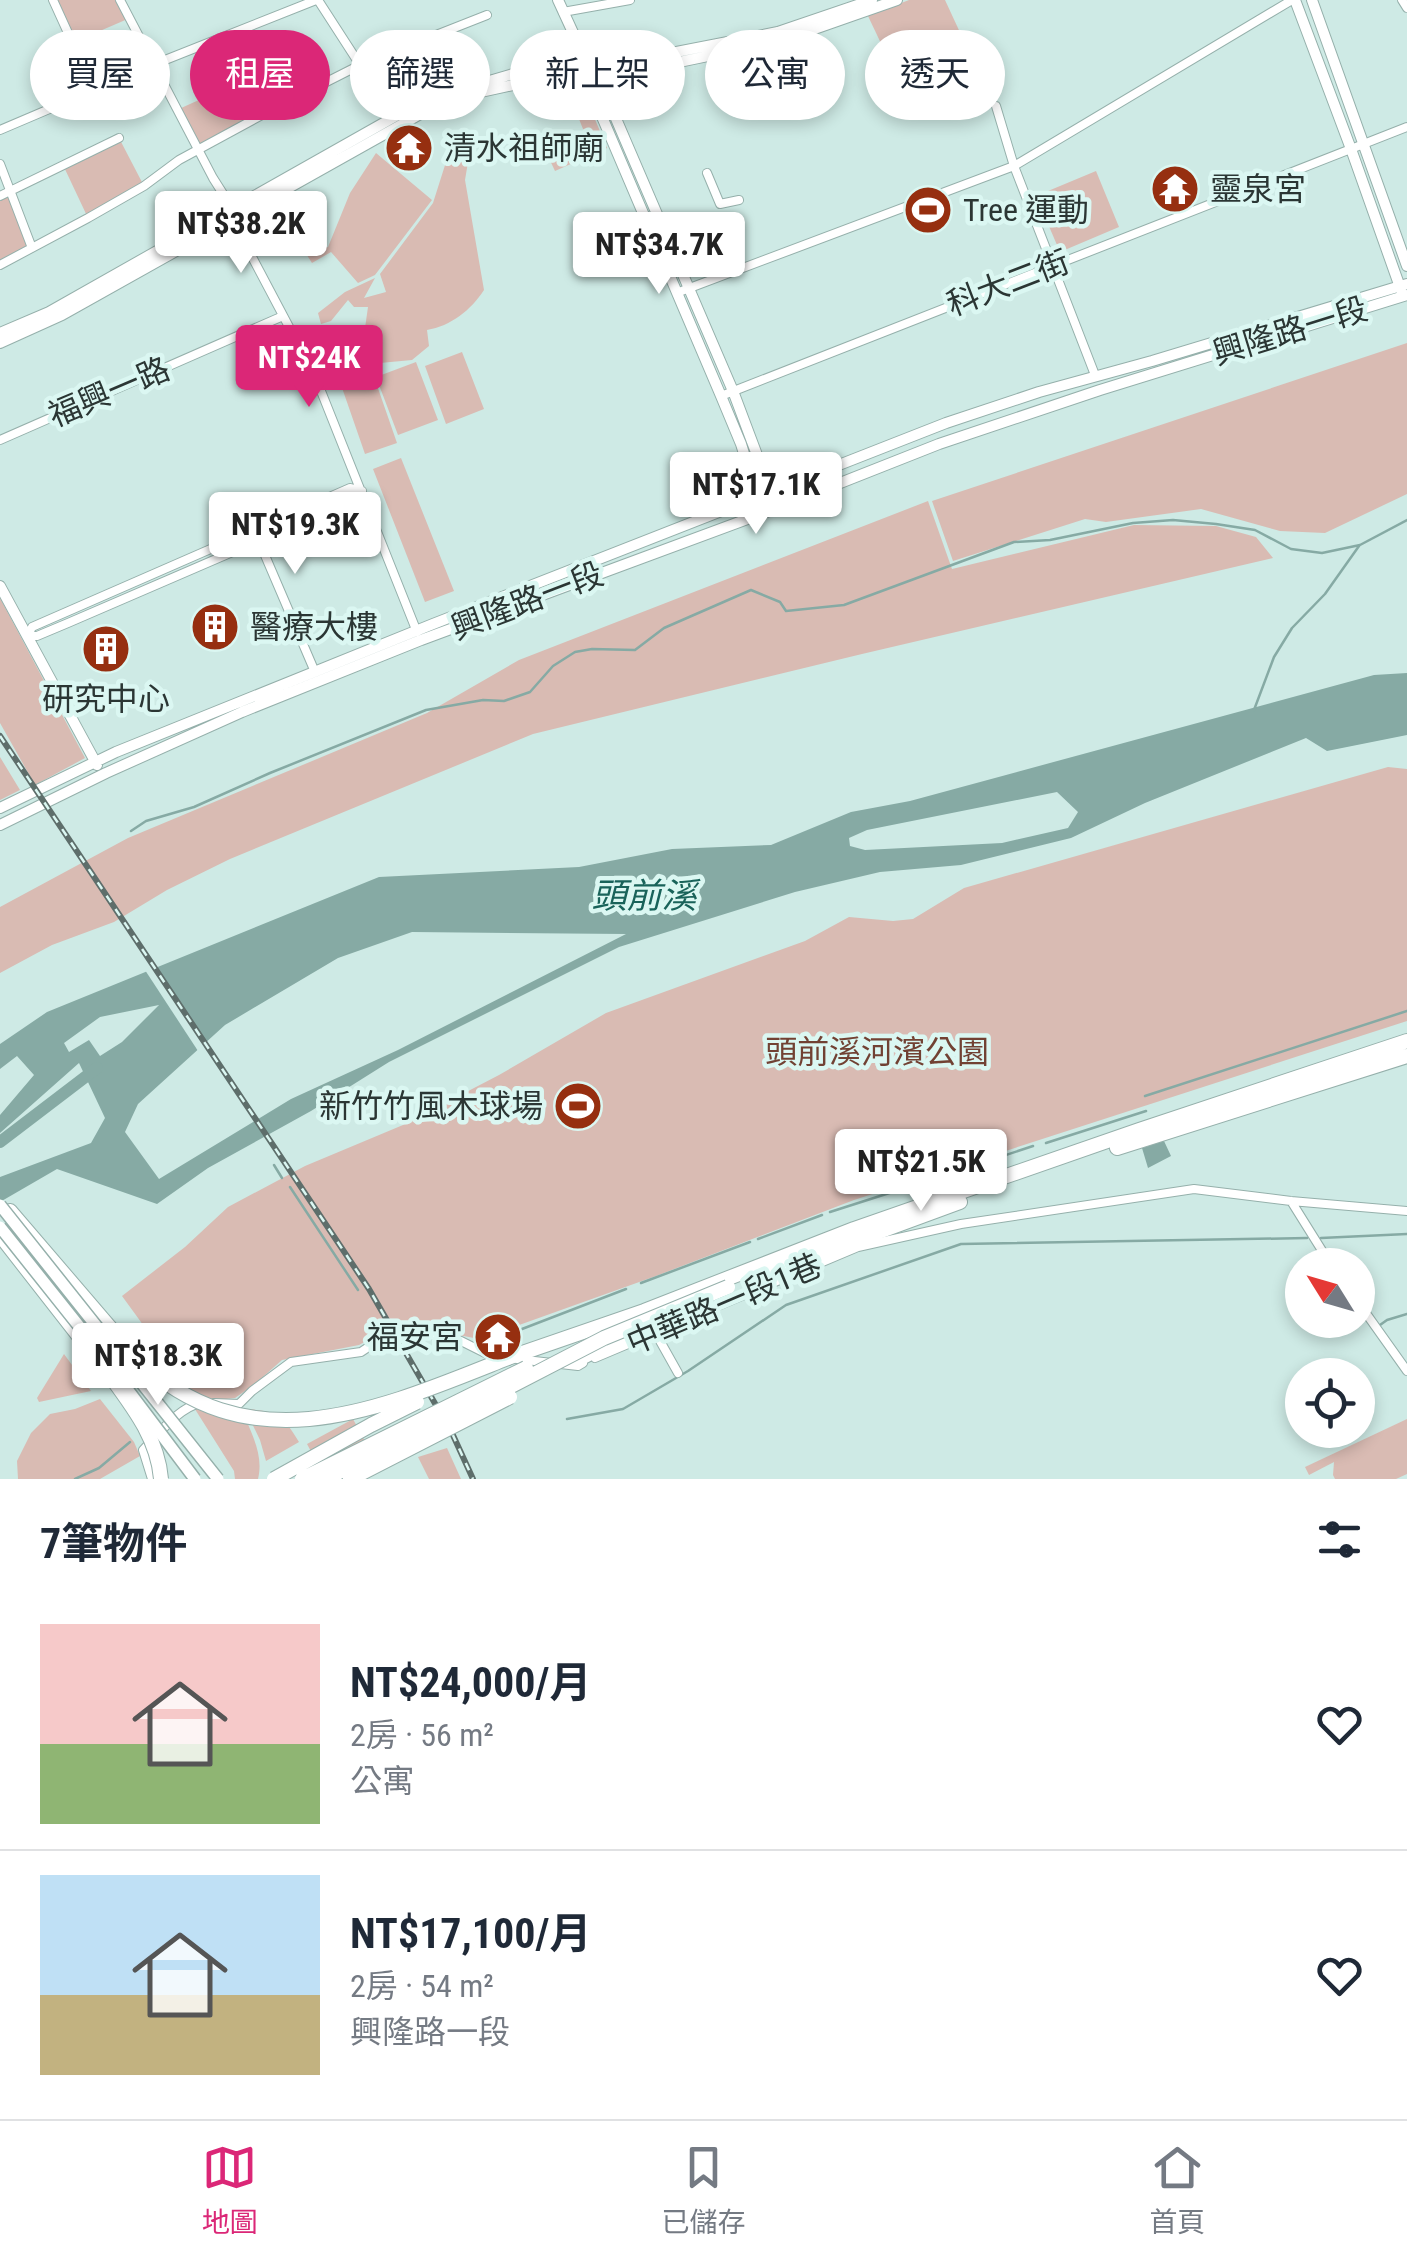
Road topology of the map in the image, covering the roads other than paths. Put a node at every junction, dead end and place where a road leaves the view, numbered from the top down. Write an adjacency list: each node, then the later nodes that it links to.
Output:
1 (53, 0): 14 (street)
2 (120, 0): 15 (street)
3 (317, 0): 19 (street); 20 (street)
4 (558, 0): 12 (street)
5 (630, 0): 12 (street)
6 (872, 0): 18 (street)
7 (897, 0): 21 (street)
8 (1293, 0): 33 (street); 35 (street)
9 (1312, 0): 31 (street)
10 (1402, 0): 11 (street)
11 (1407, 8)
12 (563, 12): 17 (street)
13 (487, 15): 16 (street)
14 (67, 30)
15 (136, 30)
16 (450, 30)
17 (571, 30)
18 (685, 50)
19 (350, 51)
20 (170, 58)
21 (685, 61)
22 (350, 71): 32 (street)
23 (510, 86): 40 (street)
24 (170, 93): 32 (street)
25 (30, 117): 29 (street)
26 (605, 120): 45 (street)
27 (1000, 120): 35 (street)
28 (1407, 127): 31 (street, 科大二街)
29 (0, 130)
30 (119, 138): 37 (street)
31 (1364, 144): 33 (street, 科大二街); 44 (street)
32 (199, 149): 40 (street); 41 (street)
33 (1352, 149): 43 (street, 科大二街); 46 (street)
34 (0, 164): 37 (street)
35 (1014, 166): 43 (street); 45 (street)
36 (708, 173): 39 (street)
37 (10, 192): 38 (street); 41 (street)
38 (0, 196)
39 (739, 200)
40 (232, 213): 47 (street); 48 (street); 49 (street)
41 (32, 248): 42 (street)
42 (0, 264)
43 (1053, 266): 50 (street); 51 (street, 科大二街)
44 (1407, 266)
45 (684, 290): 51 (street); 52 (street)
46 (1404, 291): 50 (street, 興隆路一段); 57 (street, 興隆路一段)
47 (283, 316): 53 (street, 福興一路); 54 (street)
48 (0, 333)
49 (0, 343)
50 (1096, 375): 55 (street, 興隆路一段)
51 (733, 391): 52 (street, 科大二街); 55 (street)
52 (721, 396): 56 (street)
53 (0, 440)
54 (362, 490): 59 (street); 60 (street); 63 (street)
55 (770, 492): 56 (street, 興隆路一段); 57 (street)
56 (757, 496): 58 (street); 63 (street, 興隆路一段)
57 (776, 508): 58 (street, 興隆路一段)
58 (762, 514): 63 (street, 興隆路一段)
59 (254, 530): 60 (street); 62 (street)
60 (258, 540): 62 (street); 64 (street)
61 (0, 586): 62 (street)
62 (28, 636): 65 (street)
63 (419, 636): 64 (street, 興隆路一段); 66 (street, 興隆路一段)
64 (315, 672): 65 (street, 興隆路一段)
65 (95, 760): 66 (street); 67 (street, 興隆路一段)
66 (102, 775): 68 (street, 興隆路一段)
67 (0, 808)
68 (0, 825)
69 (1407, 1042): 78 (highway)
70 (1407, 1056): 77 (highway)
71 (1291, 1201): 73 (street, 中華路一段1巷); 76 (street); 80 (street, 中華路一段1巷)
72 (0, 1202): 81 (highway, bridge); 87 (main road, bridge)
73 (1407, 1211)
74 (0, 1227): 86 (main road, bridge)
75 (0, 1235): 85 (highway, bridge)
76 (1320, 1248)
77 (728, 1288): 90 (highway, bridge); 91 (highway, bridge)
78 (644, 1311): 81 (highway); 89 (highway, bridge)
79 (1375, 1326): 82 (street)
80 (655, 1332): 83 (street); 84 (street, 中華路一段1巷)
81 (508, 1358): 88 (highway, bridge)
82 (1407, 1370)
83 (678, 1372)
84 (152, 1479)
85 (161, 1479)
86 (195, 1479)
87 (218, 1479)
88 (274, 1479)
89 (302, 1479)
90 (325, 1479)
91 (350, 1479)

